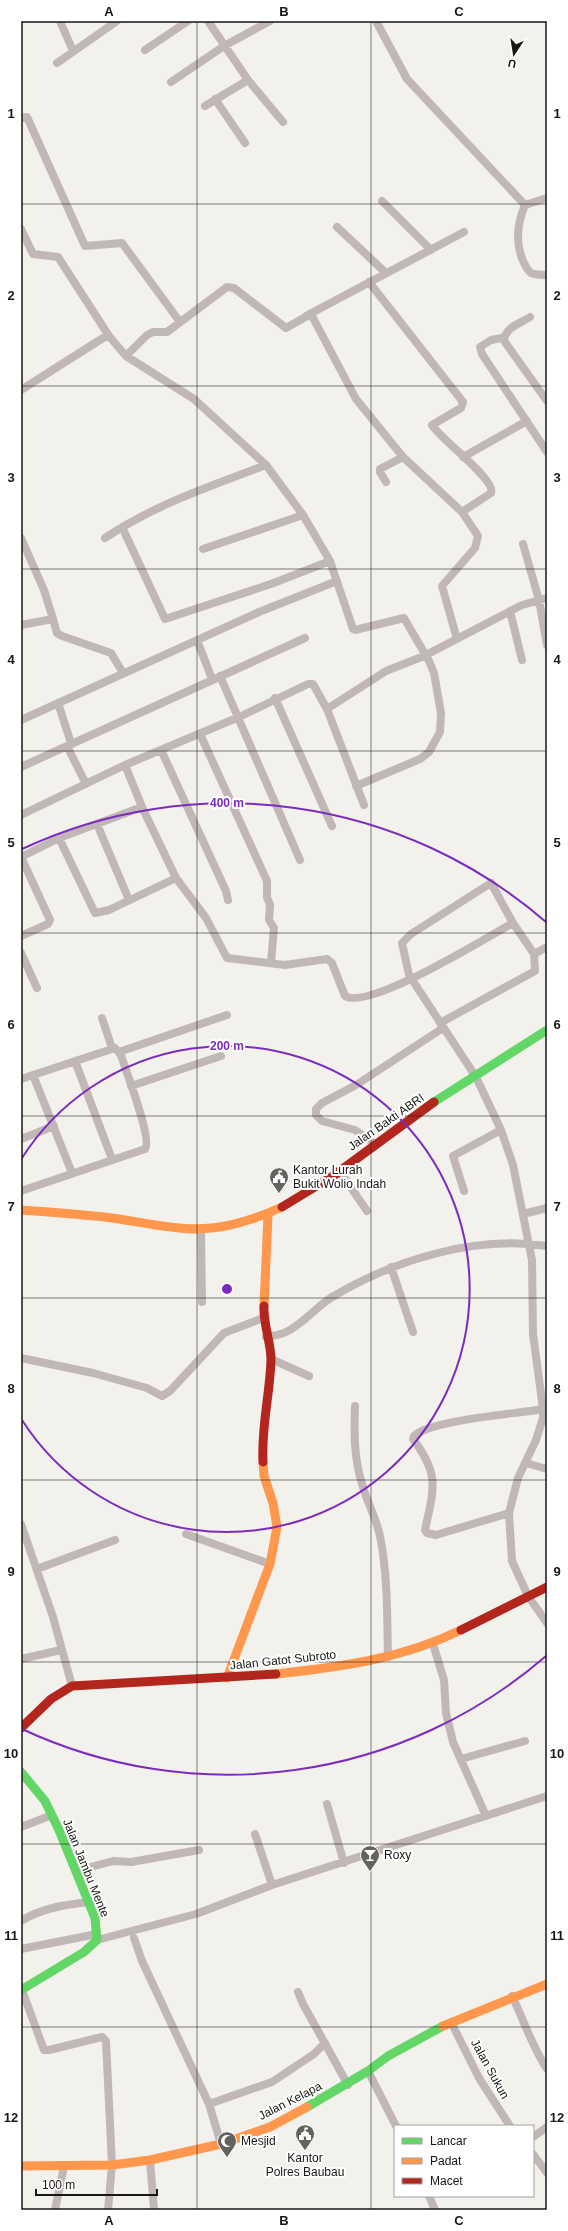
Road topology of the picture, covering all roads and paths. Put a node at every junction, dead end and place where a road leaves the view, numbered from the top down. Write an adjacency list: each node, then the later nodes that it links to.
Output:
1 (60, 21): 10 (street)
2 (117, 21): 7 (street)
3 (188, 21): 9 (street)
4 (208, 21): 8 (street)
5 (270, 21): 8 (street)
6 (376, 21): 21 (street)
7 (107, 24): 10 (street)
8 (224, 46): 12 (street); 13 (street)
9 (145, 50)
10 (73, 51): 11 (street)
11 (57, 63)
12 (248, 80): 14 (street); 17 (street)
13 (172, 82)
14 (215, 99): 15 (street); 18 (street)
15 (205, 106)
16 (21, 118): 31 (street)
17 (283, 122)
18 (246, 143)
19 (547, 198): 21 (street)
20 (382, 200): 25 (street)
21 (525, 205): 27 (street)
22 (337, 227): 26 (street)
23 (21, 229): 32 (street)
24 (464, 232): 25 (street)
25 (431, 250): 26 (street)
26 (386, 273): 28 (street)
27 (547, 275)
28 (369, 282): 29 (street); 40 (street)
29 (306, 316): 31 (street); 39 (street)
30 (530, 317): 33 (street)
31 (180, 322): 34 (street)
32 (109, 336): 34 (street); 35 (street)
33 (504, 340): 36 (street); 37 (street)
34 (126, 356): 41 (street)
35 (21, 390)
36 (547, 401)
37 (527, 421): 38 (street); 40 (street)
38 (547, 452)
39 (403, 457): 42 (street); 43 (street)
40 (463, 457): 43 (street)
41 (266, 465): 44 (street); 45 (street)
42 (386, 482)
43 (462, 512): 58 (street)
44 (303, 515): 49 (street); 50 (street)
45 (122, 527): 47 (street); 50 (street)
46 (21, 538): 55 (street)
47 (105, 538)
48 (523, 544): 53 (street)
49 (203, 548)
50 (330, 561): 51 (street)
51 (336, 581): 59 (street); 61 (street)
52 (547, 598): 53 (street)
53 (539, 600): 54 (street); 60 (street)
54 (510, 611): 58 (street); 62 (street)
55 (53, 619): 56 (street); 63 (street)
56 (21, 625)
57 (304, 638): 64 (street)
58 (457, 639): 61 (street)
59 (197, 640): 63 (street); 64 (street)
60 (547, 645)
61 (424, 656): 67 (street); 76 (street)
62 (522, 660)
63 (123, 673): 66 (street)
64 (216, 677): 68 (street); 71 (street)
65 (275, 698): 67 (street); 68 (street); 81 (street)
66 (58, 703): 69 (street); 71 (street)
67 (326, 709): 76 (street)
68 (239, 717): 70 (street); 84 (street)
69 (21, 720)
70 (200, 734): 72 (street); 93 (street)
71 (69, 744): 74 (street); 75 (street)
72 (161, 750): 73 (street); 87 (street)
73 (125, 765): 75 (street); 78 (street)
74 (21, 766)
75 (86, 784): 79 (street)
76 (356, 786): 77 (street)
77 (364, 805)
78 (142, 807): 80 (street); 85 (street)
79 (21, 815)
80 (97, 824): 82 (street); 86 (street)
81 (332, 826)
82 (59, 838): 83 (street); 86 (street)
83 (21, 857): 89 (street)
84 (300, 860)
85 (176, 878): 86 (street); 93 (street)
86 (129, 900)
87 (228, 900)
88 (512, 923): 92 (street); 94 (street); 94 (street)
89 (21, 936)
90 (547, 946): 92 (street)
91 (21, 953): 95 (street)
92 (534, 954): 98 (street)
93 (271, 963): 94 (street)
94 (412, 980): 98 (street)
95 (37, 988)
96 (227, 1015): 100 (street)
97 (102, 1018): 100 (street)
98 (442, 1026): 104 (street); 110 (street)
99 (547, 1030): 104 (street, Jalan Bakti ABRI)
100 (115, 1050): 102 (street); 106 (street)
101 (221, 1056): 106 (street)
102 (75, 1061): 103 (street); 111 (street)
103 (34, 1075): 105 (street); 107 (street)
104 (476, 1077): 108 (street); 110 (street, Jalan Bakti ABRI)
105 (21, 1079)
106 (131, 1086): 111 (street)
107 (54, 1126): 109 (street); 113 (street)
108 (501, 1130): 115 (street); 119 (street)
109 (21, 1139)
110 (376, 1144): 112 (street, Jalan Bakti ABRI)
111 (112, 1159): 113 (street)
112 (339, 1170): 118 (street); 120 (street, Jalan Bakti ABRI)
113 (72, 1172): 114 (street)
114 (21, 1191)
115 (464, 1191)
116 (547, 1208): 119 (street)
117 (21, 1210): 121 (street, Jalan Bakti ABRI)
118 (367, 1211)
119 (523, 1214): 122 (street)
120 (268, 1216): 121 (street, Jalan Bakti ABRI); 126 (street)
121 (201, 1230): 125 (street)
122 (528, 1243): 123 (street); 124 (street); 133 (street)
123 (547, 1246)
124 (391, 1267): 127 (street); 128 (street)
125 (202, 1302)
126 (263, 1318): 128 (street); 129 (street)
127 (413, 1332)
128 (266, 1337): 130 (street)
129 (21, 1358)
130 (271, 1360): 131 (street); 140 (street)
131 (310, 1376)
132 (355, 1406): 147 (street)
133 (543, 1409): 134 (street); 136 (street)
134 (526, 1463): 135 (street); 136 (street)
135 (547, 1469)
136 (509, 1513): 143 (street)
137 (21, 1524): 141 (street)
138 (186, 1534): 140 (street)
139 (115, 1540): 141 (street)
140 (270, 1564): 149 (street)
141 (37, 1569): 146 (street)
142 (547, 1587): 143 (street, Jalan Gatot Subroto)
143 (528, 1596): 144 (street); 145 (street, Jalan Gatot Subroto)
144 (547, 1623)
145 (433, 1644): 147 (street, Jalan Gatot Subroto); 153 (street)
146 (61, 1650): 148 (street); 150 (street)
147 (388, 1657): 149 (street, Jalan Gatot Subroto)
148 (21, 1659)
149 (228, 1678): 150 (street, Jalan Gatot Subroto)
150 (72, 1686): 151 (street, Jalan Gatot Subroto)
151 (21, 1728)
152 (525, 1741): 153 (street)
153 (461, 1759): 158 (street)
154 (21, 1772): 157 (street, Jalan Jambu Mente)
155 (547, 1796): 158 (street)
156 (327, 1804): 162 (street)
157 (52, 1815): 159 (street); 163 (street, Jalan Jambu Mente)
158 (486, 1816): 162 (street)
159 (21, 1827)
160 (255, 1834): 164 (street)
161 (199, 1850): 163 (street)
162 (344, 1862): 164 (street)
163 (76, 1872): 165 (street, Jalan Jambu Mente)
164 (272, 1885): 167 (street)
165 (88, 1902): 166 (street); 167 (street, Jalan Jambu Mente)
166 (21, 1921)
167 (97, 1937): 169 (street); 171 (street)
168 (134, 1938): 179 (street)
169 (21, 1949)
170 (547, 1984): 173 (street, Jalan Kelapa)
171 (22, 1990): 187 (street)
172 (298, 1992): 175 (street)
173 (512, 1996): 174 (street, Jalan Kelapa); 176 (street)
174 (451, 2022): 177 (street, Jalan Kelapa); 181 (street, Jalan Sukun)
175 (325, 2043): 178 (street); 179 (street)
176 (547, 2069)
177 (368, 2071): 178 (street, Jalan Kelapa); 180 (street)
178 (348, 2084): 184 (street, Jalan Kelapa)
179 (209, 2104): 184 (street)
180 (395, 2125)
181 (509, 2125)
182 (547, 2127): 183 (street)
183 (534, 2136)
184 (222, 2144): 186 (street, Jalan Kelapa)
185 (534, 2155): 190 (street)
186 (150, 2160): 187 (street, Jalan Kelapa); 194 (street)
187 (112, 2165): 189 (street, Jalan Kelapa); 193 (street)
188 (21, 2166): 189 (street, Jalan Kelapa)
189 (64, 2166): 192 (street)
190 (547, 2174)
191 (429, 2197): 195 (street)
192 (55, 2210)
193 (108, 2210)
194 (154, 2210)
195 (435, 2210)

